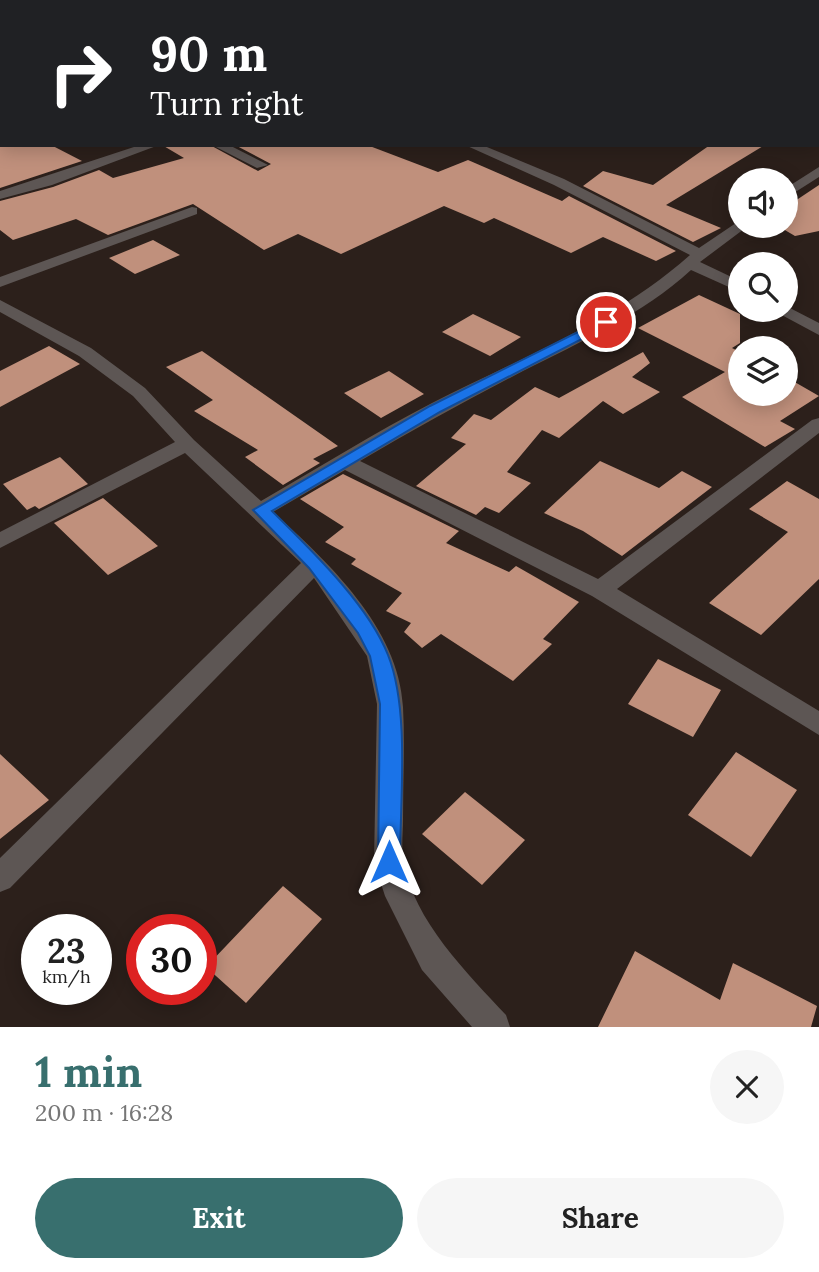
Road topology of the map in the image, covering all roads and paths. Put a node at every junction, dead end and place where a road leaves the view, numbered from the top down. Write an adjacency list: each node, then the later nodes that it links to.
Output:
1 (147, 147): 7 (street)
2 (222, 147): 4 (street)
3 (476, 147): 10 (street)
4 (262, 165)
5 (819, 172): 6 (street)
6 (798, 186)
7 (0, 195)
8 (192, 211): 12 (street)
9 (728, 235): 10 (street)
10 (694, 259): 11 (street); 18 (street)
11 (728, 280)
12 (0, 282)
13 (0, 305): 17 (street)
14 (798, 318): 15 (street)
15 (819, 330)
16 (819, 424): 22 (street)
17 (187, 444): 19 (street); 20 (street)
18 (348, 463): 19 (street); 22 (street)
19 (261, 510): 21 (street)
20 (0, 541)
21 (315, 563): 24 (street); 25 (street)
22 (600, 590): 23 (street)
23 (819, 724)
24 (0, 878)
25 (494, 1027)

